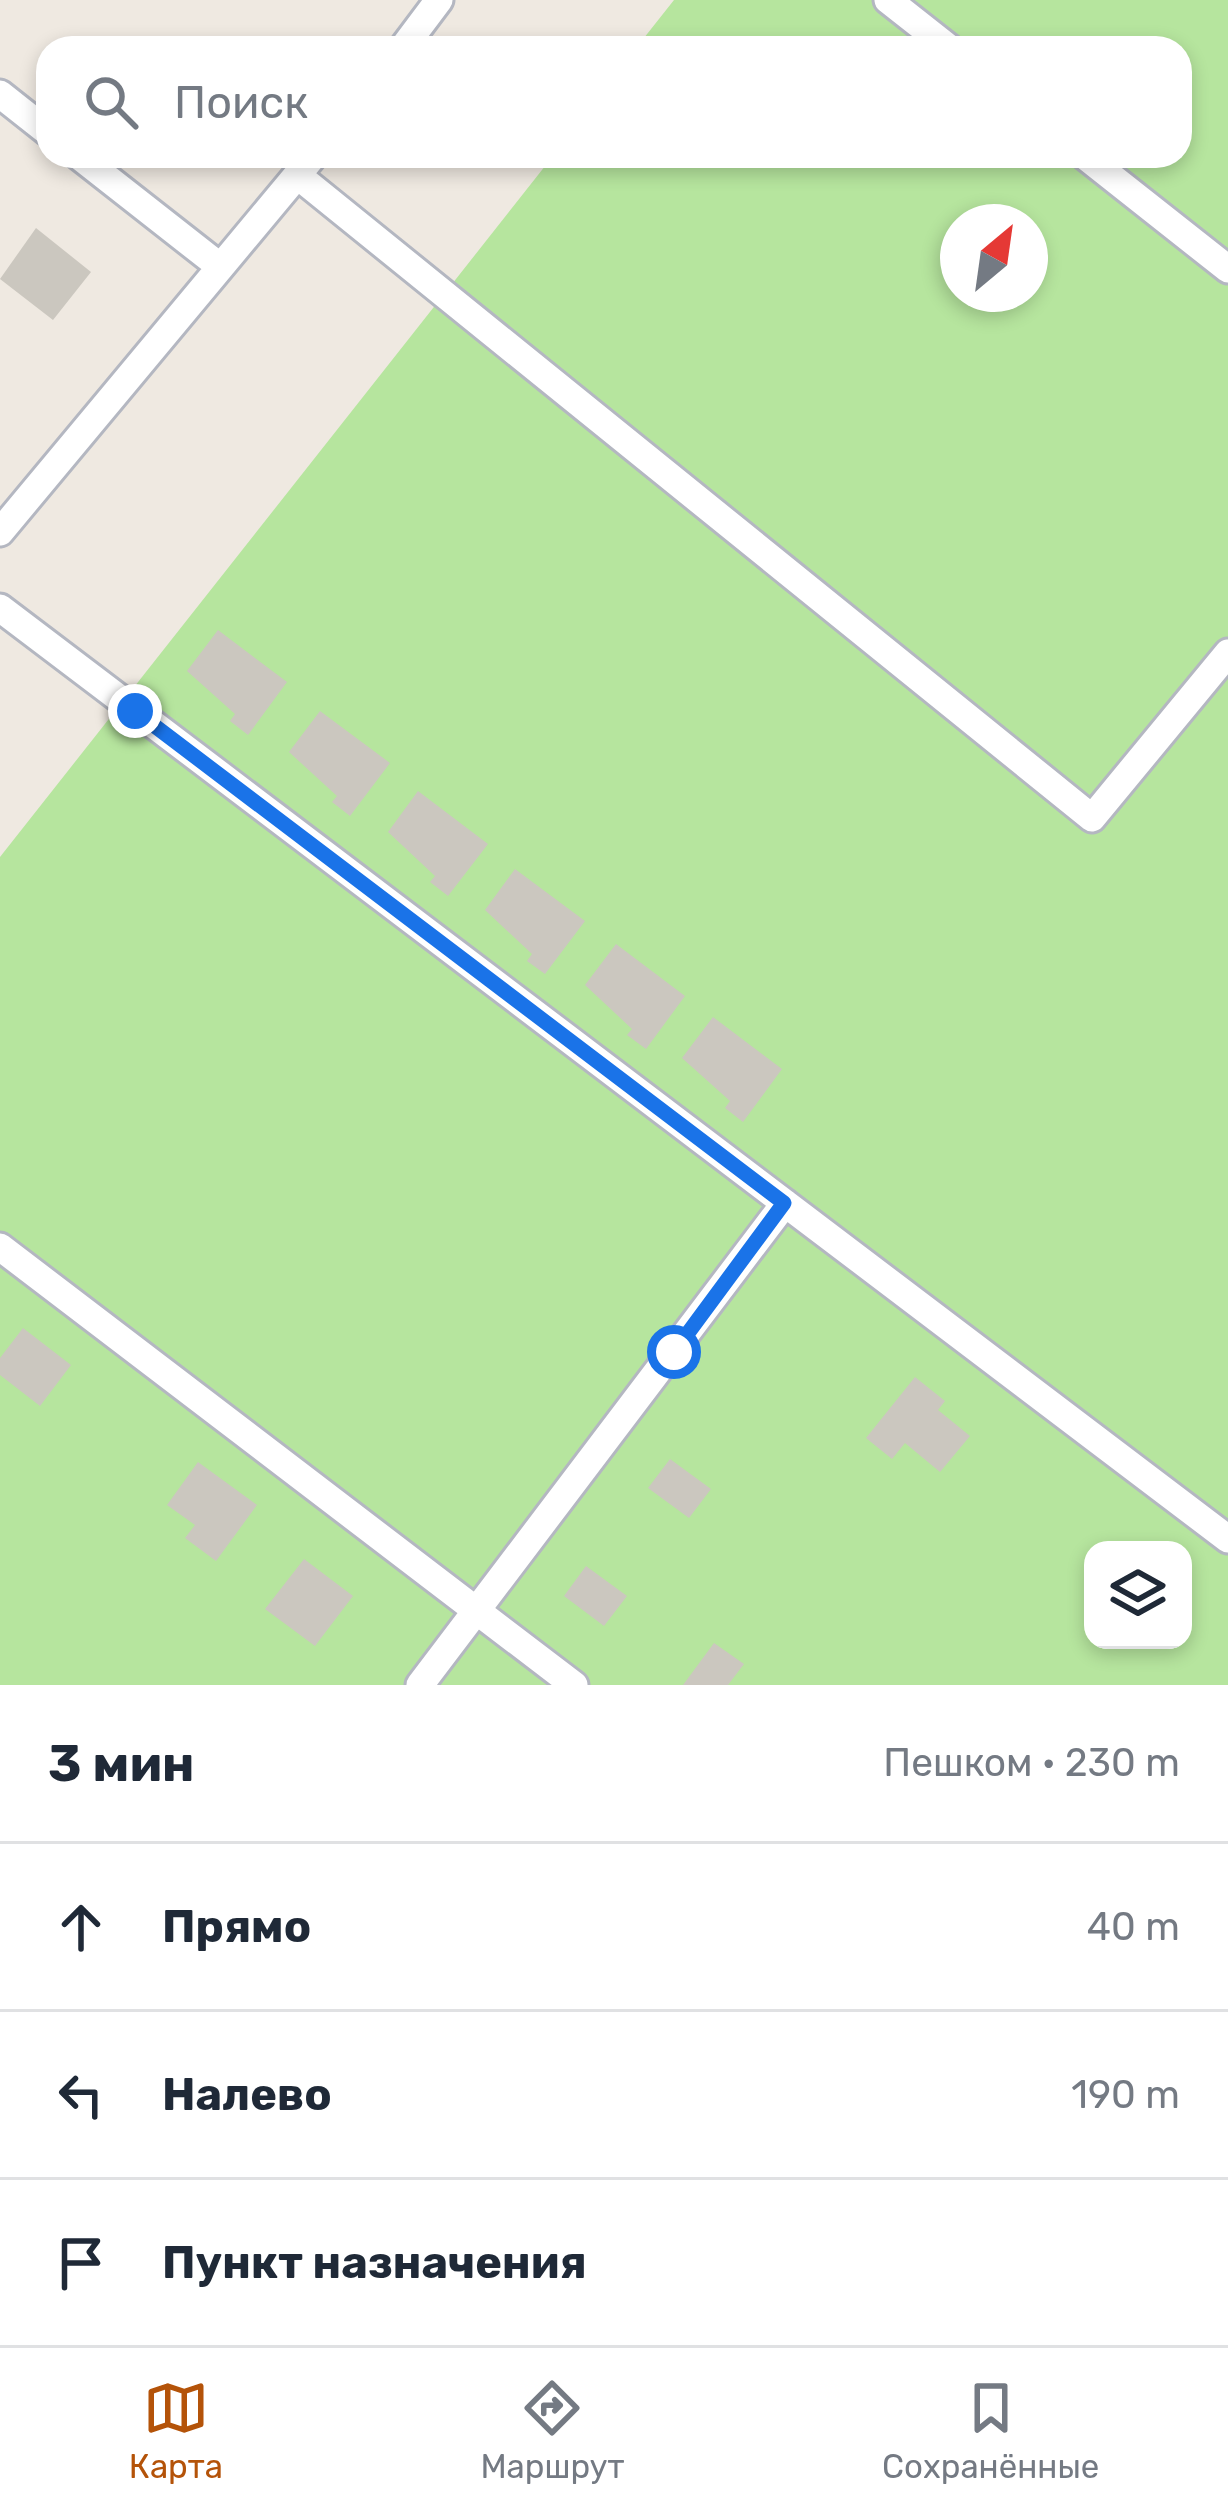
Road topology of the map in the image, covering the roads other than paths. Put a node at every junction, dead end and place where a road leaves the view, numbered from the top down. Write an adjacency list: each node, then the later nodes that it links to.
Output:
1 (440, 0): 3 (street)
2 (888, 0): 4 (street)
3 (412, 36)
4 (934, 36)
5 (0, 94): 6 (street)
6 (36, 122)
7 (94, 168): 11 (street)
8 (302, 168): 11 (street)
9 (309, 168): 15 (street)
10 (1100, 168): 12 (street)
11 (218, 265): 13 (street)
12 (1228, 269)
13 (0, 532)
14 (0, 608): 16 (street)
15 (1228, 653)
16 (784, 1203): 18 (street); 19 (street)
17 (0, 1247): 19 (street)
18 (1228, 1539)
19 (481, 1611): 20 (street); 21 (street)
20 (420, 1685)
21 (574, 1685)

